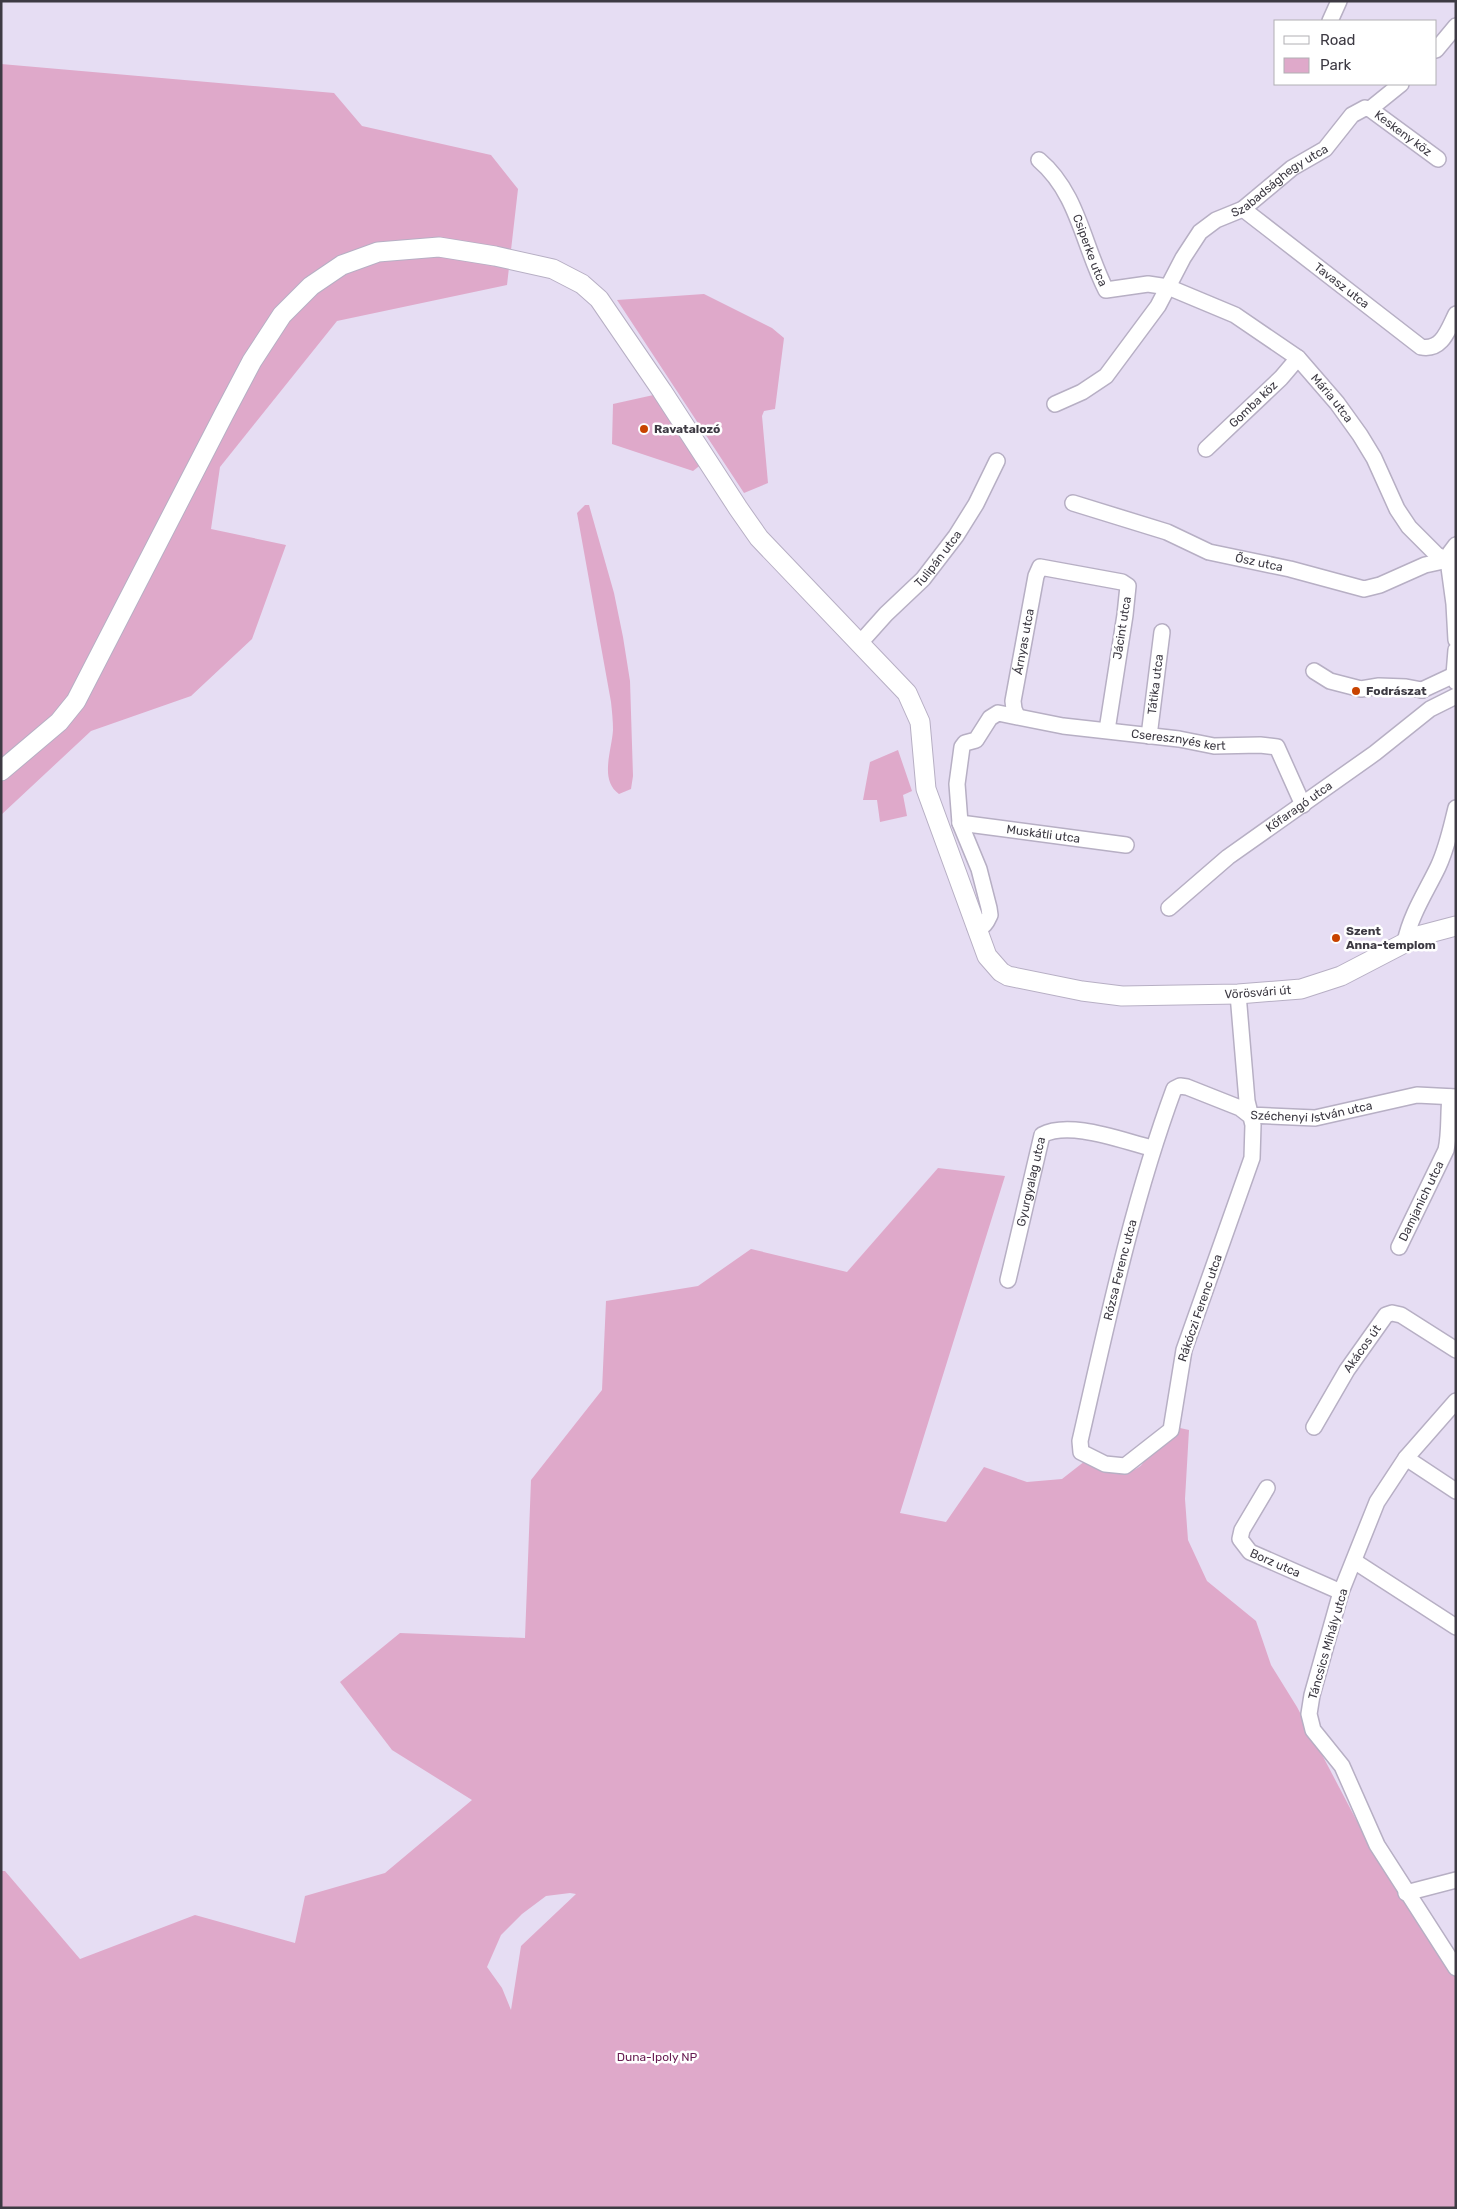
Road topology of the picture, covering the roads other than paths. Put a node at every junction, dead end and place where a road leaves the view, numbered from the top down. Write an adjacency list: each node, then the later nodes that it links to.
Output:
1 (1339, 1): 2 (street)
2 (1330, 20)
3 (1456, 26): 4 (street)
4 (1437, 49)
5 (1400, 85): 6 (street, Szabadsághegy utca)
6 (1370, 108): 7 (street, Keskeny köz); 9 (street, Szabadsághegy utca)
7 (1438, 159)
8 (1039, 160): 10 (street, Csiperke utca)
9 (1243, 209): 10 (street, Szabadsághegy utca); 11 (street, Tavasz utca)
10 (1168, 287): 12 (street, Mária utca); 13 (street)
11 (1456, 314)
12 (1298, 358): 14 (street, Gomba köz); 18 (street, Mária utca)
13 (1055, 404)
14 (1206, 449)
15 (997, 461): 22 (street, Tulipán utca)
16 (1073, 504): 18 (street, Ősz utca)
17 (1456, 545): 18 (street)
18 (1448, 560): 21 (street)
19 (1040, 567): 29 (street, Árnyas utca); 30 (street, Jácint utca)
20 (1162, 632): 31 (street, Tátika utca)
21 (1456, 640)
22 (860, 643): 32 (main road, Vörösvári út); 39 (main road, Vörösvári út)
23 (1456, 650): 25 (street)
24 (1314, 671): 26 (street)
25 (1455, 679): 26 (street)
26 (1422, 690): 28 (street)
27 (1456, 696): 28 (street, Kőfaragó utca)
28 (1430, 709): 33 (street, Kőfaragó utca)
29 (1017, 716): 30 (street, Cseresznyés kert); 35 (street, Cseresznyés kert)
30 (1107, 730): 31 (street, Cseresznyés kert)
31 (1149, 736): 33 (street, Cseresznyés kert)
32 (1, 771)
33 (1303, 805): 37 (street, Kőfaragó utca)
34 (1456, 808): 40 (street)
35 (960, 822): 36 (street, Muskátli utca); 39 (street)
36 (1126, 845)
37 (1169, 908)
38 (1456, 926): 40 (main road, Vörösvári út)
39 (975, 927): 41 (main road, Vörösvári út)
40 (1405, 942): 41 (main road, Vörösvári út)
41 (1238, 994): 44 (street, Rákóczi Ferenc utca)
42 (1174, 1090): 44 (street, Széchenyi István utca); 45 (street, Rózsa Ferenc utca)
43 (1453, 1097): 44 (street, Széchenyi István utca); 46 (street, Damjanich utca)
44 (1249, 1115): 51 (street, Rákóczi Ferenc utca)
45 (1152, 1148): 47 (street, Gyurgyalag utca); 51 (street, Rózsa Ferenc utca)
46 (1399, 1247)
47 (1008, 1280)
48 (1456, 1350): 50 (street, Akácos út)
49 (1456, 1401): 52 (street, Táncsics Mihály utca)
50 (1314, 1427)
51 (1081, 1452)
52 (1406, 1458): 54 (street); 55 (street, Táncsics Mihály utca)
53 (1267, 1488): 56 (street, Borz utca)
54 (1456, 1491)
55 (1354, 1561): 56 (street, Táncsics Mihály utca); 57 (street)
56 (1341, 1592): 59 (street, Táncsics Mihály utca)
57 (1456, 1627)
58 (1456, 1880): 59 (street)
59 (1406, 1893): 60 (street, Táncsics Mihály utca)
60 (1456, 1968)

